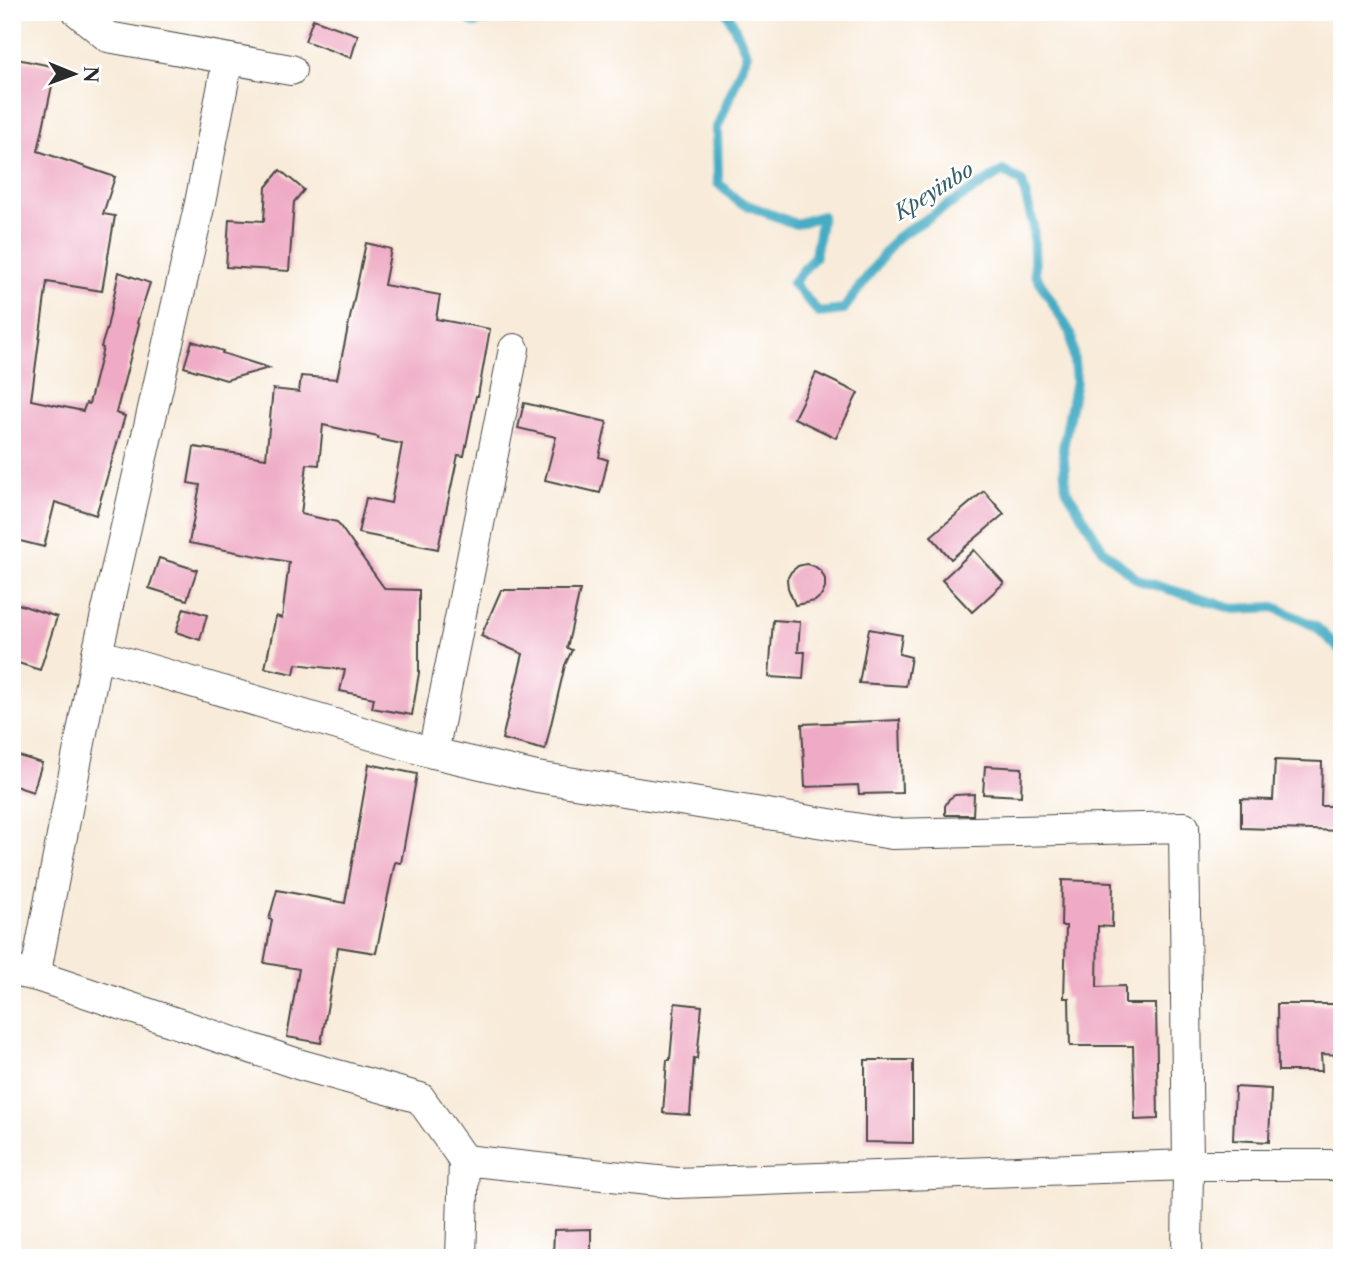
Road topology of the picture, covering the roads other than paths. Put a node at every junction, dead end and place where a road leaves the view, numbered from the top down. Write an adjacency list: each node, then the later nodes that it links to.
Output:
1 (78, 12): 2 (street)
2 (228, 59): 3 (street); 5 (street)
3 (291, 70)
4 (514, 349): 6 (street)
5 (97, 654): 6 (street); 7 (street)
6 (433, 753): 9 (street)
7 (24, 973): 8 (street)
8 (464, 1160): 9 (street); 11 (street)
9 (1188, 1165): 10 (street); 12 (street)
10 (1342, 1165)
11 (461, 1258)
12 (1187, 1258)

